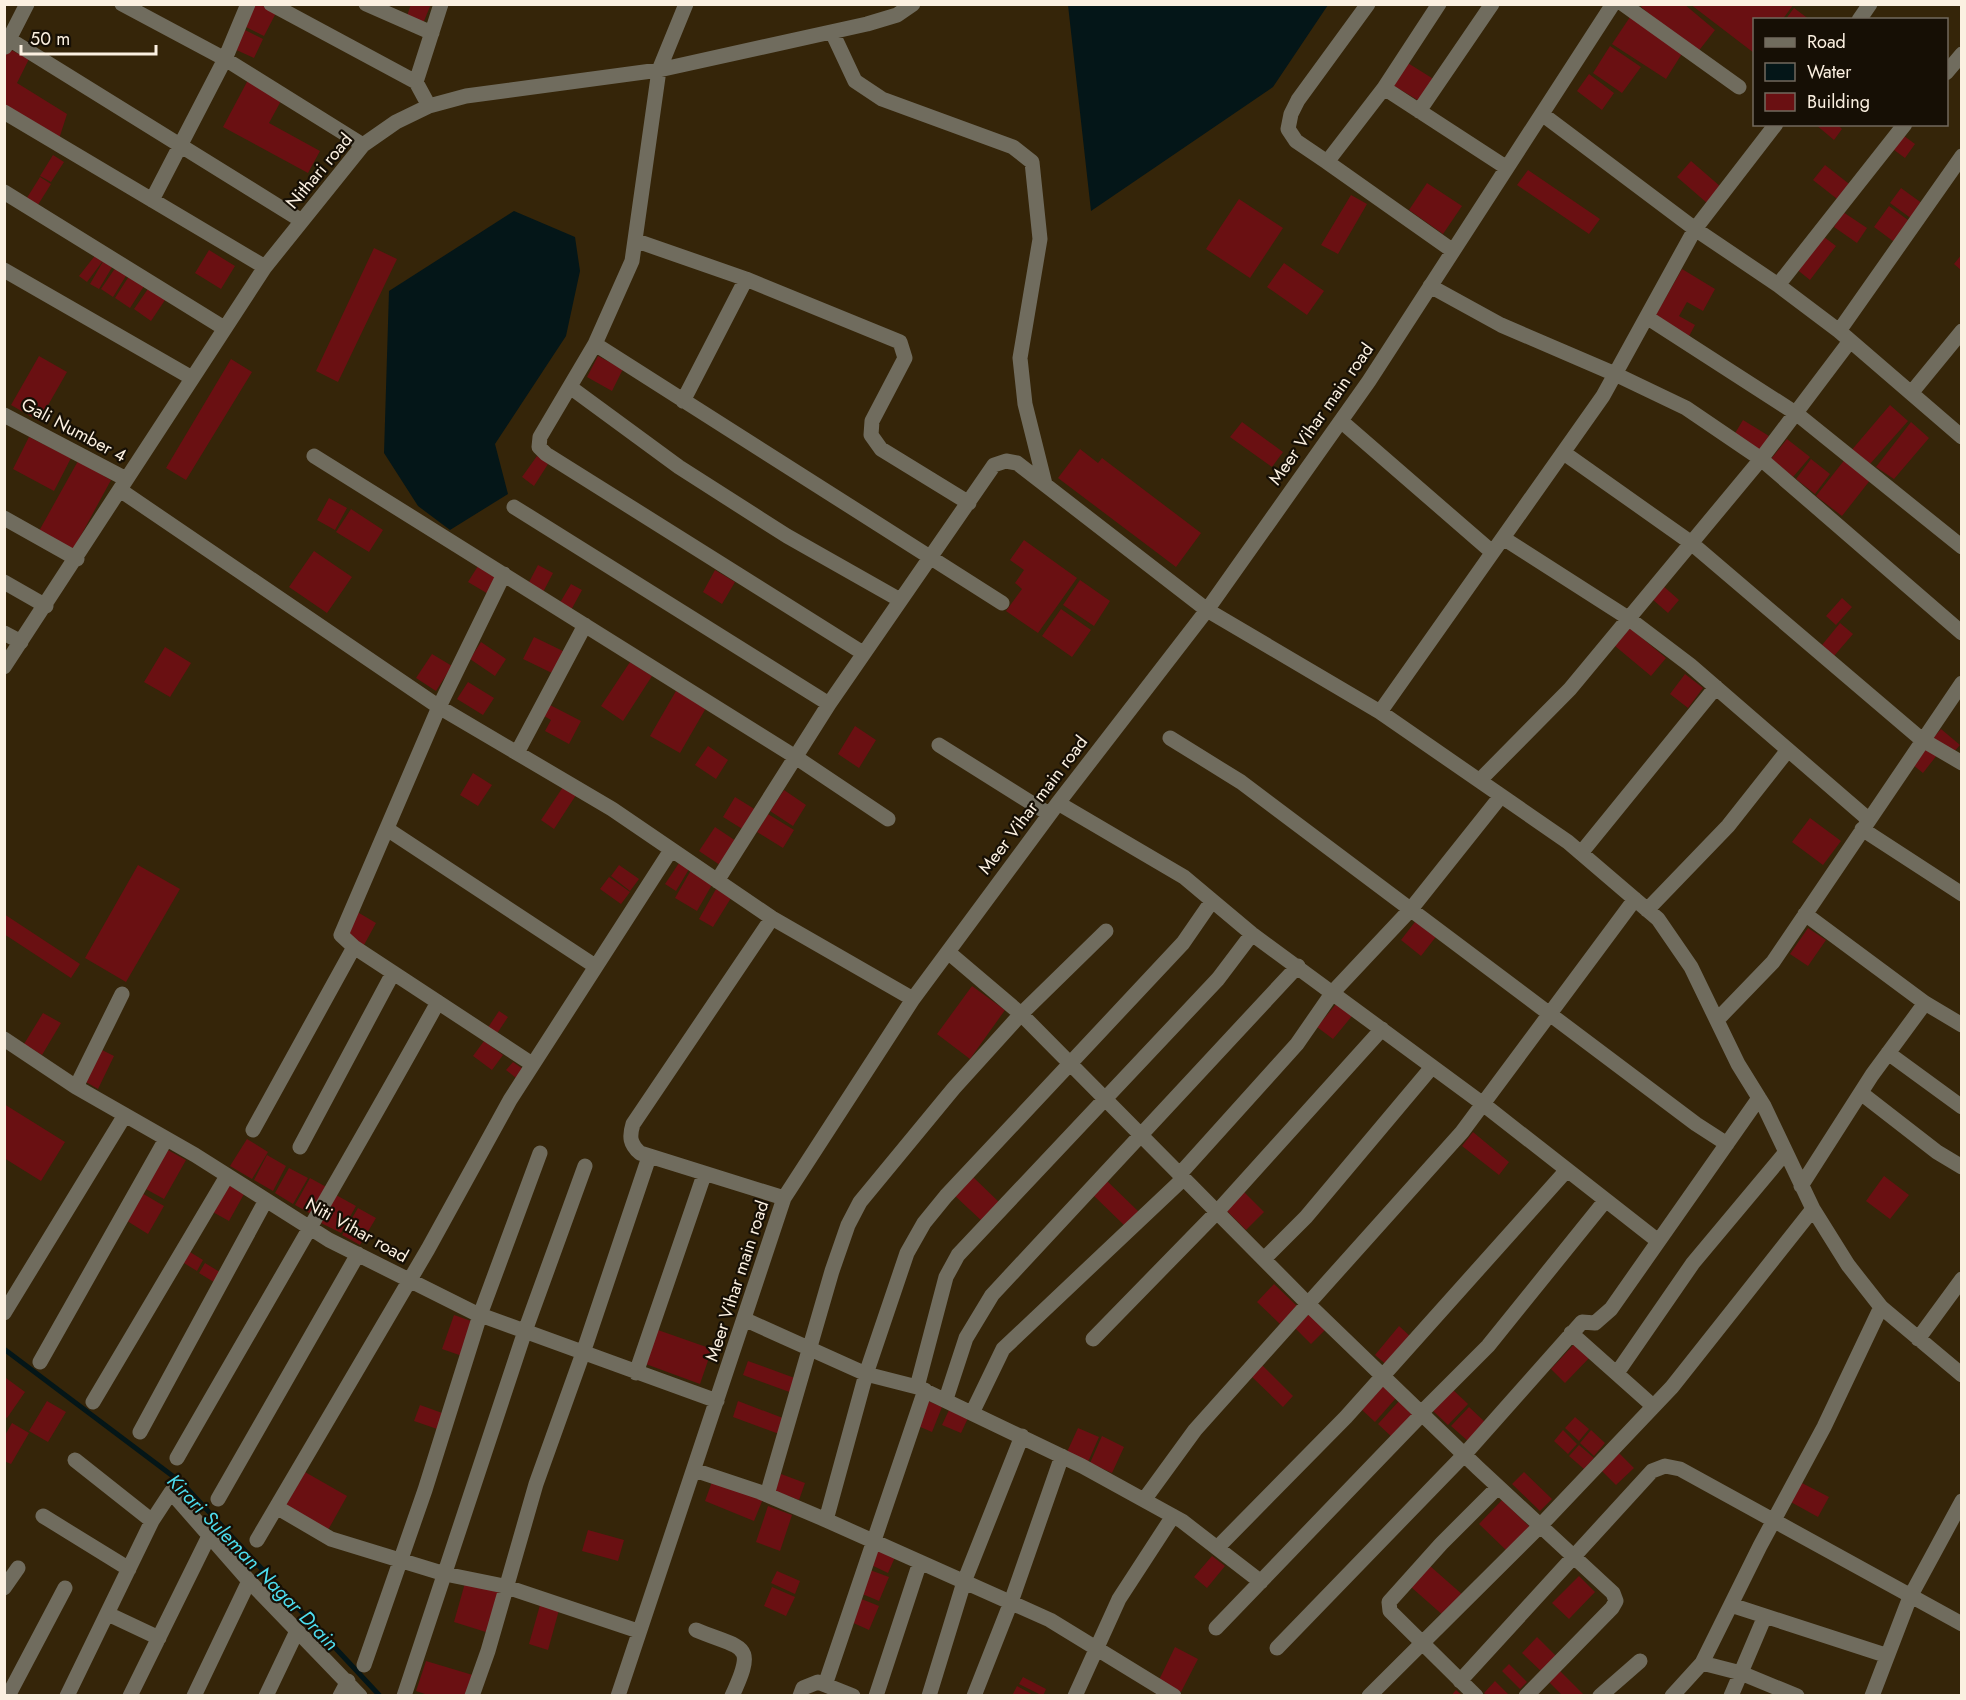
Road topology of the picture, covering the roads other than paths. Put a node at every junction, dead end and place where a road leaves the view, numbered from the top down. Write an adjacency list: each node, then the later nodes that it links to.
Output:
1 (27, 4): 18 (street)
2 (122, 4): 20 (street)
3 (248, 4): 20 (street)
4 (271, 4): 23 (street)
5 (441, 4): 17 (street)
6 (686, 4): 21 (street)
7 (913, 4): 16 (street, Nithari road)
8 (1368, 4): 35 (street)
9 (1439, 4): 24 (street)
10 (1492, 4): 27 (street)
11 (1613, 4): 29 (street, Meer Vihar main road)
12 (1623, 4): 25 (street)
13 (1870, 4): 15 (street)
14 (370, 5): 17 (street)
15 (1860, 18)
16 (832, 32): 21 (street, Nithari road); 66 (street)
17 (432, 33): 23 (street)
18 (6, 41): 33 (street)
19 (1962, 54): 22 (street)
20 (225, 59): 32 (street); 33 (street)
21 (659, 70): 26 (street, Nithari road); 41 (street)
22 (1948, 72)
23 (416, 82): 26 (street)
24 (1384, 87): 27 (street); 35 (street)
25 (1739, 87)
26 (429, 106): 32 (street, Nithari road)
27 (1419, 111): 36 (street)
28 (4, 112): 38 (street)
29 (1542, 114): 36 (street, Meer Vihar main road); 40 (street)
30 (1774, 126): 40 (street)
31 (1903, 126): 46 (street)
32 (363, 145): 39 (street, Nithari road)
33 (180, 146): 38 (street); 39 (street)
34 (1962, 156): 51 (street)
35 (1327, 162): 42 (street)
36 (1507, 168): 42 (street, Meer Vihar main road)
37 (4, 192): 49 (street)
38 (152, 200): 43 (street)
39 (302, 221): 43 (street, Nithari road)
40 (1695, 229): 46 (street); 48 (street)
41 (637, 241): 45 (street); 52 (street)
42 (1453, 252): 47 (street, Meer Vihar main road)
43 (265, 267): 49 (street, Nithari road)
44 (4, 270): 54 (street)
45 (746, 279): 57 (street); 67 (street)
46 (1778, 285): 51 (street)
47 (1430, 286): 53 (street); 60 (street, Meer Vihar main road)
48 (1648, 318): 53 (street); 58 (street)
49 (224, 328): 54 (street, Nithari road)
50 (1962, 331): 56 (street)
51 (1845, 336): 56 (street); 58 (street)
52 (595, 344): 55 (street); 57 (street)
53 (1615, 374): 62 (street); 64 (street)
54 (192, 378): 65 (street, Nithari road)
55 (570, 387): 78 (street); 87 (street)
56 (1912, 392): 61 (street)
57 (683, 401): 74 (street)
58 (1797, 414): 64 (street); 72 (street)
59 (4, 415): 65 (street, Gali Number 4)
60 (1341, 421): 73 (street); 81 (street, Meer Vihar main road)
61 (1962, 437)
62 (1564, 453): 70 (street); 71 (street)
63 (314, 456): 76 (street)
64 (1761, 459): 71 (street); 85 (street)
65 (123, 484): 75 (street, Nithari road); 92 (street, Gali Number 4)
66 (1045, 484): 67 (street); 81 (street)
67 (969, 502): 74 (street)
68 (514, 507): 91 (street)
69 (4, 518): 75 (street)
70 (1503, 537): 73 (street); 82 (street)
71 (1690, 542): 82 (street); 95 (street)
72 (1962, 548)
73 (1492, 552): 93 (street)
74 (930, 557): 78 (street); 79 (street)
75 (77, 559): 80 (street, Nithari road)
76 (504, 574): 83 (street); 92 (street)
77 (4, 582): 80 (street)
78 (900, 600): 87 (street)
79 (1002, 603)
80 (46, 606): 86 (street, Nithari road)
81 (1207, 610): 93 (street); 103 (street, Meer Vihar main road)
82 (1628, 618): 90 (street); 101 (street)
83 (585, 625): 98 (street); 99 (street)
84 (4, 633): 86 (street)
85 (1962, 633)
86 (21, 642): 88 (street, Nithari road)
87 (863, 653): 91 (street)
88 (4, 667)
89 (1962, 683): 95 (street)
90 (1716, 687): 97 (street); 108 (street)
91 (829, 704): 99 (street)
92 (439, 707): 98 (street, Gali Number 4); 106 (street)
93 (1380, 712): 101 (street)
94 (1170, 738): 113 (street)
95 (1922, 739): 100 (street); 105 (street)
96 (939, 745): 103 (street)
97 (1788, 750): 105 (street); 114 (street)
98 (518, 751): 107 (street, Gali Number 4)
99 (794, 756): 104 (street); 109 (street)
100 (1962, 763)
101 (1480, 780): 102 (street)
102 (1501, 796): 108 (street); 113 (street)
103 (1054, 808): 112 (street); 120 (street, Meer Vihar main road)
104 (888, 819)
105 (1865, 824): 110 (street); 115 (street)
106 (387, 829): 119 (street); 121 (street)
107 (671, 850): 109 (street, Gali Number 4); 121 (street)
108 (1581, 853): 111 (street)
109 (717, 881): 116 (street, Gali Number 4)
110 (1962, 894)
111 (1635, 899): 114 (street); 130 (street)
112 (1212, 901): 118 (street); 137 (street)
113 (1411, 909): 124 (street); 130 (street)
114 (1647, 910): 131 (street)
115 (1804, 914): 128 (street); 131 (street)
116 (772, 918): 126 (street, Gali Number 4); 153 (street)
117 (1106, 931): 129 (street)
118 (1252, 934): 122 (street); 142 (street)
119 (354, 947): 123 (street); 146 (street)
120 (948, 952): 126 (street, Meer Vihar main road); 129 (street)
121 (595, 966): 136 (street)
122 (1298, 966): 124 (street); 147 (street)
123 (393, 973): 127 (street); 150 (street)
124 (1333, 992): 133 (street); 159 (street)
125 (122, 994): 139 (street)
126 (913, 999): 161 (street, Meer Vihar main road)
127 (438, 1002): 136 (street); 166 (street)
128 (1925, 1003): 132 (street); 135 (street)
129 (1021, 1014): 137 (street); 181 (street)
130 (1549, 1014): 143 (street); 149 (street)
131 (1717, 1020): 141 (street)
132 (1962, 1025)
133 (1382, 1029): 138 (street); 165 (street)
134 (4, 1039): 139 (street, Niti Vihar road)
135 (1888, 1053): 140 (street); 144 (street)
136 (532, 1064): 171 (street)
137 (1070, 1064): 142 (street); 186 (street)
138 (1432, 1067): 143 (street); 169 (street)
139 (76, 1087): 145 (street, Niti Vihar road)
140 (1861, 1093): 155 (street); 160 (street)
141 (1759, 1098): 149 (street); 152 (street)
142 (1105, 1101): 147 (street); 189 (street)
143 (1483, 1104): 156 (street); 172 (street)
144 (1962, 1107)
145 (125, 1115): 148 (street, Niti Vihar road); 174 (street)
146 (253, 1130)
147 (1139, 1135): 159 (street); 190 (street)
148 (166, 1139): 158 (street, Niti Vihar road); 183 (street)
149 (1727, 1144): 167 (street)
150 (300, 1147)
151 (540, 1153): 175 (street)
152 (1785, 1153): 160 (street); 185 (street)
153 (649, 1157): 157 (street); 182 (street)
154 (585, 1166): 177 (street)
155 (1962, 1167)
156 (1566, 1171): 163 (street); 188 (street)
157 (705, 1175): 161 (street); 184 (street)
158 (226, 1176): 162 (street, Niti Vihar road); 192 (street)
159 (1181, 1177): 165 (street); 194 (street)
160 (1801, 1186): 164 (street)
161 (784, 1198): 176 (street, Meer Vihar main road)
162 (266, 1200): 166 (street, Niti Vihar road); 196 (street)
163 (1605, 1201): 167 (street); 195 (street)
164 (1813, 1209): 173 (street); 193 (street)
165 (1216, 1213): 169 (street); 179 (street)
166 (309, 1227): 168 (street, Niti Vihar road); 200 (street)
167 (1658, 1241): 178 (street)
168 (358, 1254): 171 (street, Niti Vihar road); 205 (street)
169 (1264, 1260): 172 (street)
170 (1962, 1279): 180 (street)
171 (409, 1280): 175 (street, Niti Vihar road); 208 (street)
172 (1309, 1305): 188 (street); 206 (street)
173 (1881, 1307): 180 (street); 213 (street)
174 (4, 1313)
175 (480, 1315): 177 (street, Niti Vihar road); 220 (street)
176 (746, 1320): 181 (street); 191 (street, Meer Vihar main road)
177 (525, 1332): 182 (street, Niti Vihar road); 224 (street)
178 (1571, 1333): 185 (street); 198 (street)
179 (1093, 1339)
180 (1918, 1339): 187 (street)
181 (810, 1348): 186 (street); 204 (street)
182 (583, 1353): 184 (street, Niti Vihar road); 228 (street)
183 (40, 1362)
184 (636, 1373): 191 (street, Niti Vihar road)
185 (1617, 1373): 193 (street)
186 (866, 1374): 189 (street); 211 (street)
187 (1962, 1375)
188 (1383, 1376): 195 (street); 218 (street)
189 (921, 1389): 190 (street); 217 (street)
190 (946, 1400): 194 (street)
191 (717, 1401): 202 (street, Meer Vihar main road)
192 (93, 1402)
193 (1653, 1407): 214 (street)
194 (973, 1412): 197 (street)
195 (1421, 1414): 198 (street); 227 (street)
196 (140, 1432)
197 (1022, 1436): 199 (street); 226 (street)
198 (1464, 1455): 203 (street); 243 (street)
199 (1062, 1456): 206 (street); 232 (street)
200 (177, 1458)
201 (75, 1460): 212 (street)
202 (694, 1470): 204 (street); 240 (street, Meer Vihar main road)
203 (1498, 1487): 214 (street); 242 (street)
204 (766, 1495): 211 (street)
205 (218, 1499)
206 (1144, 1500): 210 (street)
207 (1961, 1503): 231 (street)
208 (278, 1508): 216 (street); 220 (street)
209 (42, 1516): 223 (street)
210 (1173, 1516): 218 (street); 244 (street)
211 (826, 1520): 217 (street)
212 (152, 1521): 215 (street); 223 (street)
213 (1773, 1522): 219 (street); 231 (street); 233 (street)
214 (1540, 1526): 219 (street); 242 (street)
215 (209, 1536): 225 (street); 241 (street)
216 (257, 1540)
217 (874, 1541): 221 (street); 252 (street)
218 (1217, 1548): 227 (street)
219 (1574, 1557): 251 (street); 274 (street)
220 (401, 1560): 224 (street); 248 (street)
221 (920, 1562): 226 (street); 267 (street)
222 (18, 1568): 229 (street)
223 (129, 1569): 234 (street)
224 (445, 1574): 228 (street); 261 (street)
225 (249, 1581): 239 (street); 257 (street)
226 (964, 1581): 232 (street); 268 (street)
227 (1261, 1582): 237 (street)
228 (504, 1586): 240 (street); 262 (street)
229 (4, 1588)
230 (65, 1588): 254 (street)
231 (1910, 1597): 236 (street); 245 (street)
232 (1011, 1602): 244 (street); 269 (street)
233 (1731, 1605): 235 (street); 247 (street)
234 (108, 1614): 241 (street); 255 (street)
235 (1765, 1616): 245 (street); 249 (street)
236 (1962, 1624)
237 (1216, 1628)
238 (696, 1630): 264 (street)
239 (297, 1631): 250 (street); 258 (street)
240 (638, 1631): 263 (street, Meer Vihar main road)
241 (159, 1638): 256 (street)
242 (1422, 1643): 251 (street); 272 (street)
243 (1277, 1648)
244 (1096, 1649): 253 (street); 270 (street)
245 (1885, 1655): 279 (street)
246 (1640, 1660): 275 (street)
247 (1702, 1663): 249 (street); 276 (street)
248 (364, 1665)
249 (1741, 1673): 277 (street); 278 (street)
250 (348, 1681): 259 (street); 260 (street)
251 (1460, 1681): 273 (street)
252 (825, 1685): 265 (street); 266 (street)
253 (1150, 1690): 271 (street)
254 (8, 1695)
255 (67, 1695)
256 (130, 1695)
257 (194, 1695)
258 (266, 1695)
259 (340, 1695)
260 (360, 1695)
261 (404, 1695)
262 (472, 1695)
263 (618, 1695)
264 (732, 1695)
265 (800, 1695)
266 (853, 1695)
267 (876, 1695)
268 (929, 1695)
269 (974, 1695)
270 (1075, 1695)
271 (1174, 1695)
272 (1369, 1695)
273 (1476, 1695)
274 (1526, 1695)
275 (1600, 1695)
276 (1672, 1695)
277 (1731, 1695)
278 (1797, 1695)
279 (1872, 1695)

